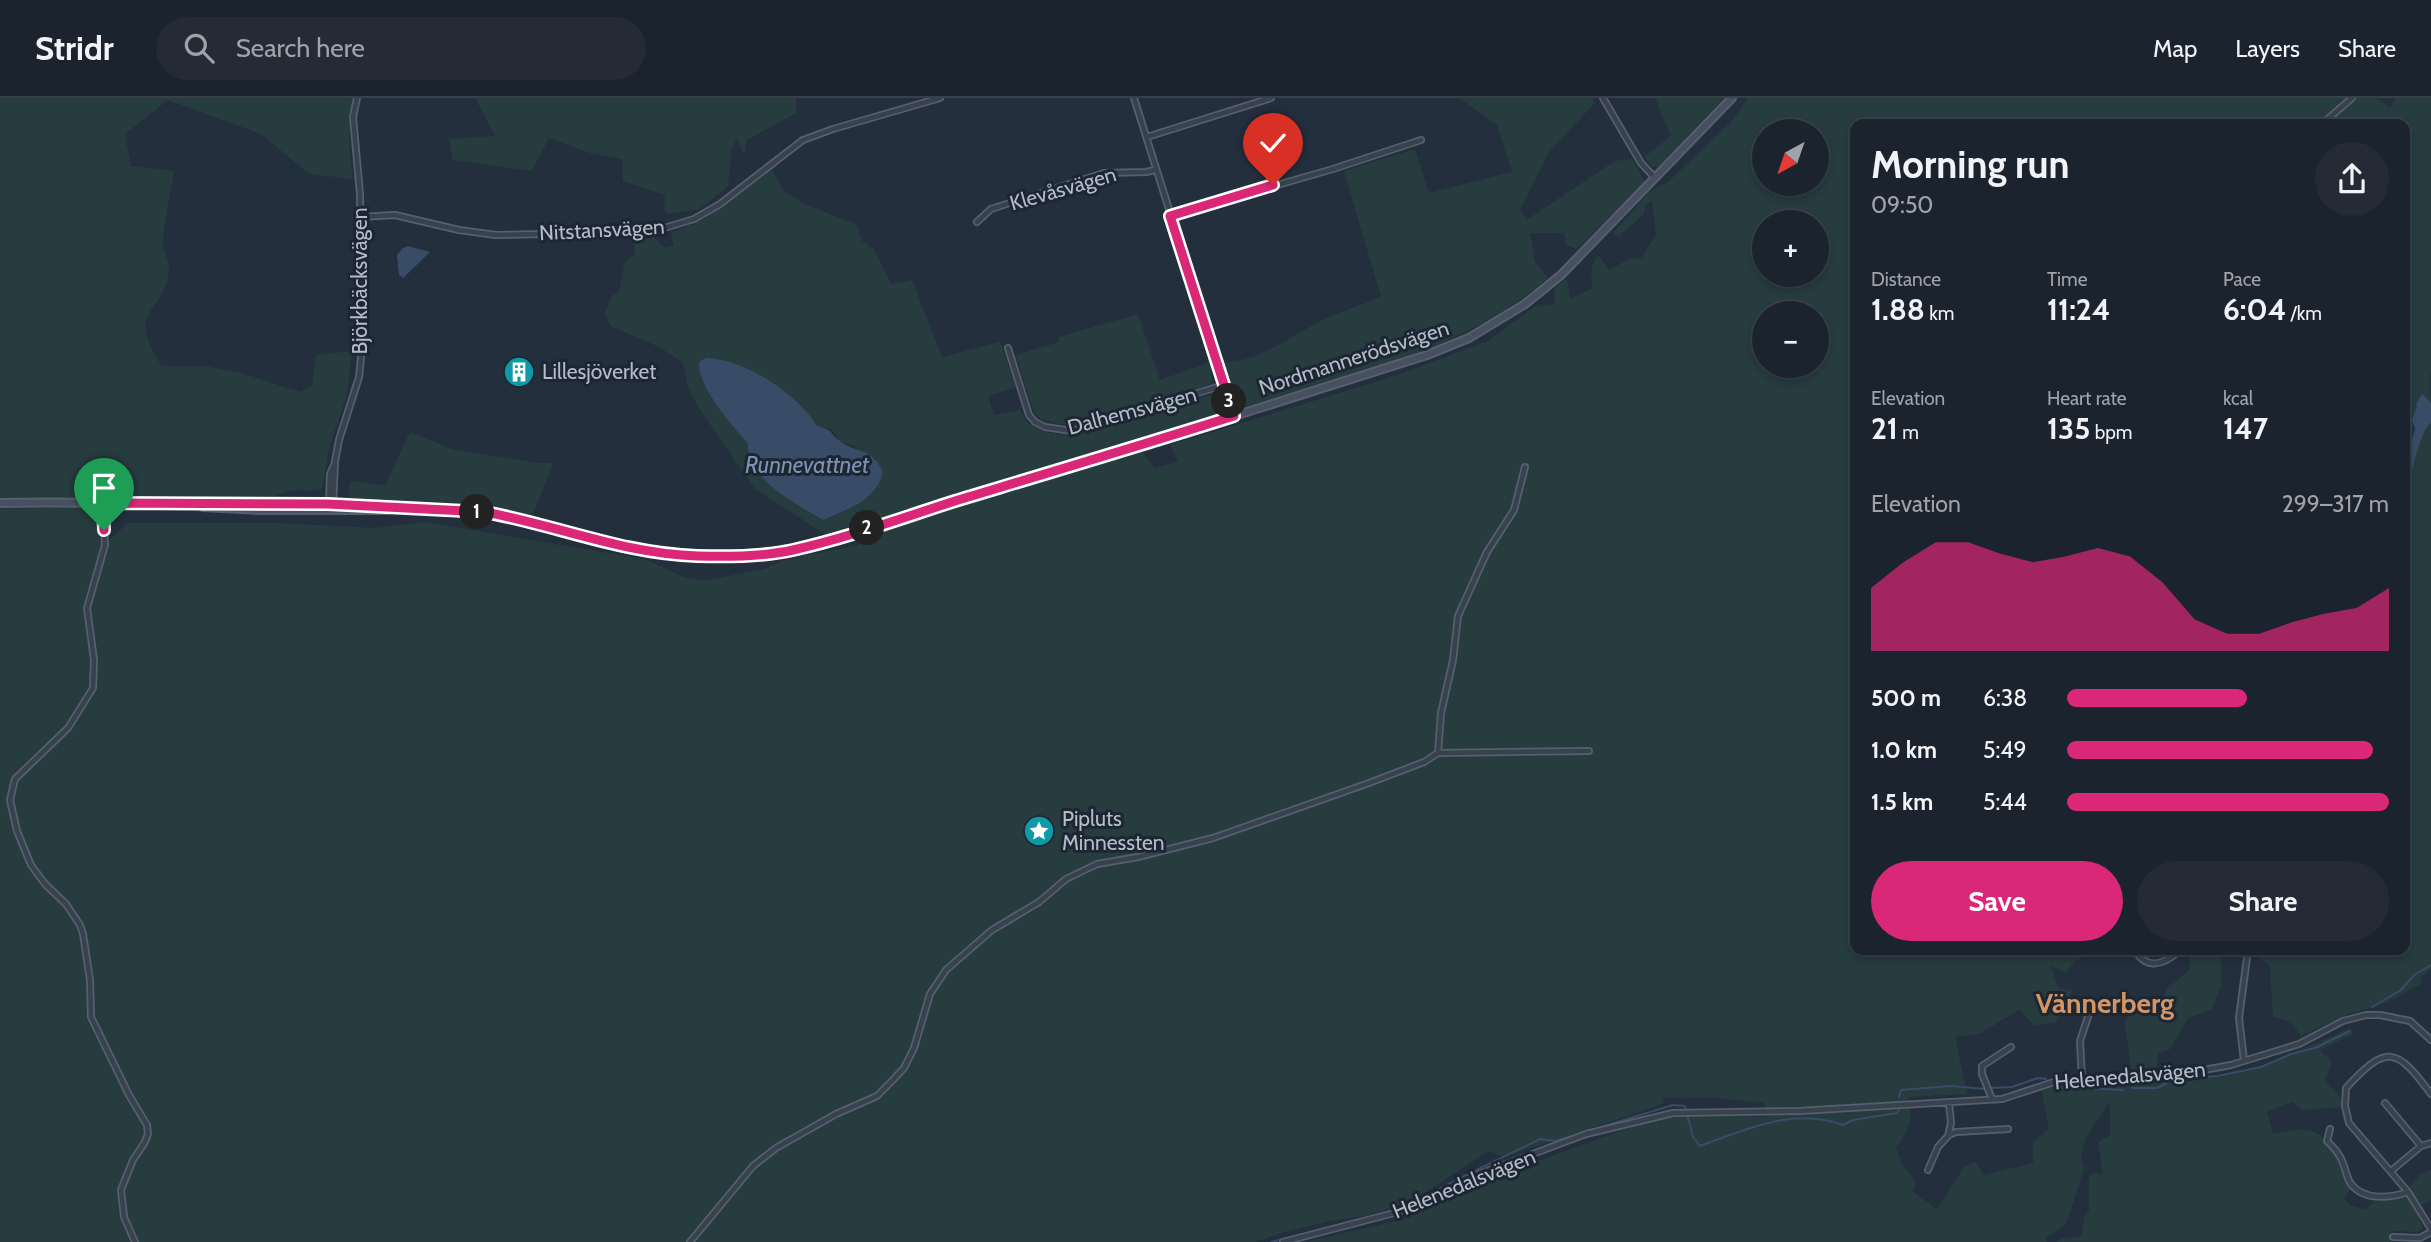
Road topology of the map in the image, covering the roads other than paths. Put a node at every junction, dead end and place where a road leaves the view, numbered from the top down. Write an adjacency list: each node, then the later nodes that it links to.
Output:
1 (357, 98): 14 (street, Björkbäcksvägen)
2 (940, 98): 14 (street, Nitstansvägen)
3 (1134, 98): 9 (street)
4 (1271, 98): 9 (street)
5 (1604, 98): 12 (street)
6 (1732, 98): 12 (main road, Nordmannerödsvägen)
7 (2352, 98): 8 (street)
8 (2328, 119)
9 (1147, 137): 11 (street)
10 (1421, 140): 13 (street)
11 (1155, 170): 13 (street); 15 (street, Klevåsvägen)
12 (1655, 178): 18 (main road, Nordmannerödsvägen)
13 (1170, 216): 17 (street)
14 (359, 217): 22 (street, Björkbäcksvägen)
15 (976, 222)
16 (1008, 348): 17 (street, Dalhemsvägen)
17 (1224, 385): 18 (street)
18 (1234, 416): 22 (main road, Nordmannerödsvägen)
19 (1525, 467): 24 (street)
20 (0, 503): 21 (main road, Nordmannerödsvägen)
21 (103, 503): 22 (main road, Nordmannerödsvägen); 47 (street)
22 (331, 506)
23 (1589, 751): 24 (street)
24 (1438, 753): 48 (street)
25 (2138, 955): 26 (street)
26 (2174, 955)
27 (2247, 955): 31 (street)
28 (2088, 1017): 32 (street)
29 (2431, 1040): 31 (street, Helenedalsvägen)
30 (2011, 1046): 34 (street)
31 (2244, 1061): 32 (street, Helenedalsvägen)
32 (2082, 1079): 34 (street, Helenedalsvägen)
33 (2431, 1094): 43 (street)
34 (1992, 1099): 35 (street, Helenedalsvägen)
35 (1949, 1103): 39 (street); 49 (street, Helenedalsvägen)
36 (2385, 1103): 41 (street)
37 (2008, 1129): 39 (street)
38 (2330, 1129): 44 (street)
39 (1948, 1136): 42 (street)
40 (2431, 1143): 41 (street)
41 (2421, 1146): 43 (street)
42 (1928, 1170)
43 (2391, 1171): 44 (street)
44 (2408, 1192): 45 (street)
45 (2431, 1231): 46 (street)
46 (2393, 1237)
47 (135, 1242)
48 (690, 1242)
49 (1283, 1242)

